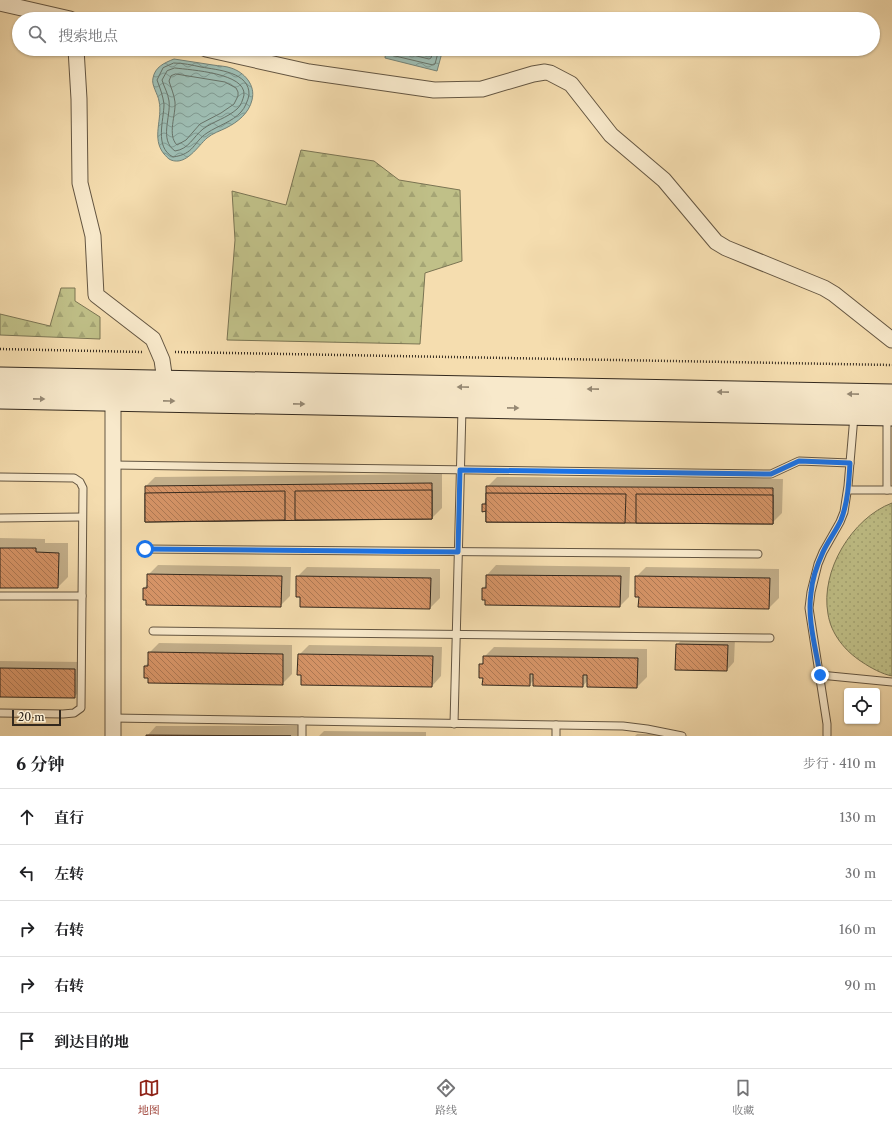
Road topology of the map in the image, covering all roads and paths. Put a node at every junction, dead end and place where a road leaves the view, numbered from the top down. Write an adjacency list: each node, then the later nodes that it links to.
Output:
1 (0, 3): 2 (street)
2 (39, 12)
3 (76, 56): 7 (street)
4 (237, 56): 5 (street)
5 (892, 340)
6 (0, 349): 7 (path)
7 (159, 352): 8 (path); 10 (street)
8 (892, 365)
9 (0, 378): 10 (main road)
10 (165, 381): 14 (main road, one-way to 10)
11 (0, 398): 12 (main road, one-way to 12)
12 (112, 400): 13 (main road, one-way to 13); 17 (street)
13 (462, 407): 15 (main road, one-way to 15); 18 (lane)
14 (890, 408): 15 (main road); 21 (lane)
15 (854, 414): 16 (lane)
16 (850, 463): 18 (lane); 20 (lane)
17 (113, 465): 18 (lane); 35 (street)
18 (460, 470): 25 (lane)
19 (0, 477): 23 (lane)
20 (848, 490): 21 (lane); 32 (lane)
21 (889, 490)
22 (0, 518): 23 (lane)
23 (82, 518): 28 (lane)
24 (145, 549): 25 (lane)
25 (458, 552): 26 (lane); 30 (lane)
26 (758, 554)
27 (0, 596): 28 (lane)
28 (82, 596): 34 (lane)
29 (153, 631): 30 (lane)
30 (456, 634): 31 (lane); 37 (lane)
31 (770, 638)
32 (820, 675): 33 (lane); 43 (lane)
33 (892, 682)
34 (0, 713)
35 (113, 718): 36 (lane); 39 (street)
36 (302, 721): 37 (lane); 40 (lane)
37 (454, 724): 38 (lane)
38 (556, 725): 41 (lane); 42 (lane)
39 (113, 736)
40 (302, 736)
41 (556, 736)
42 (682, 736)
43 (826, 736)

